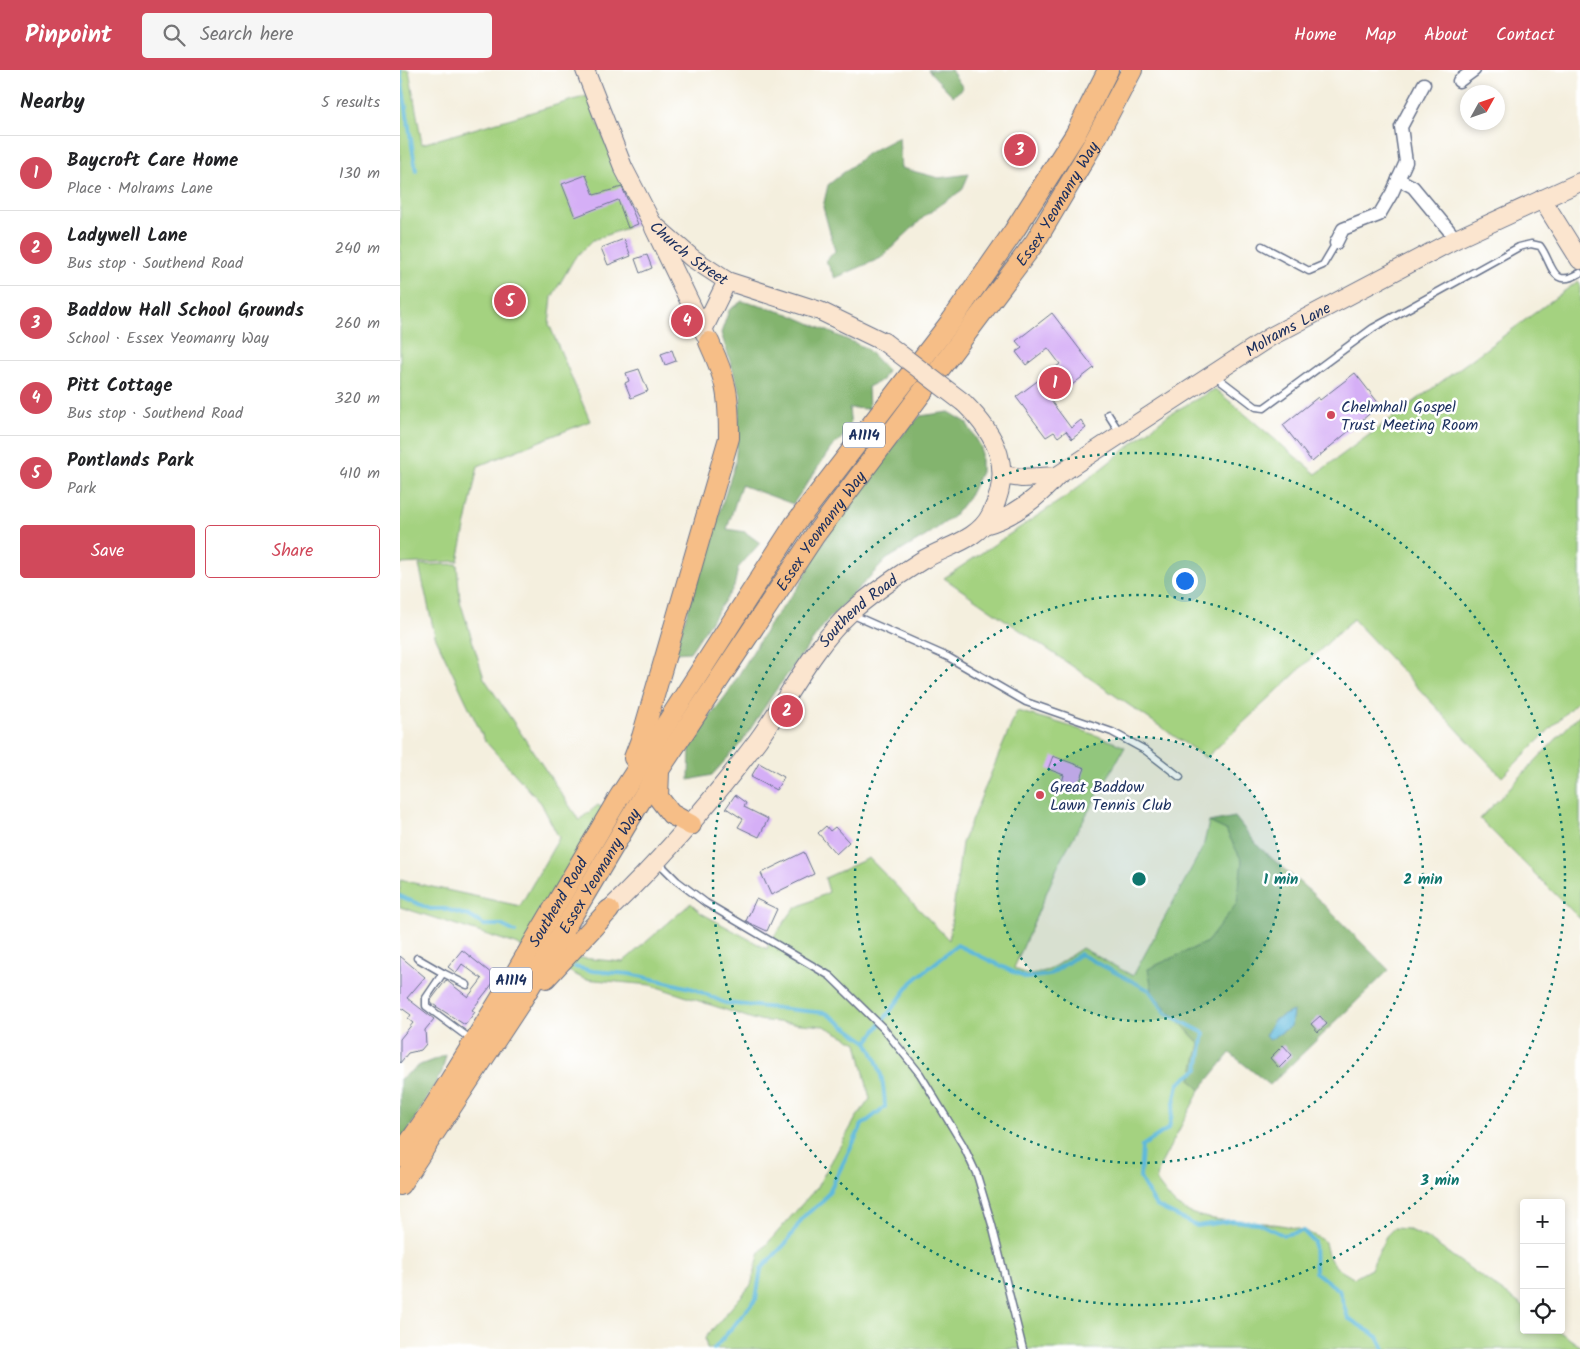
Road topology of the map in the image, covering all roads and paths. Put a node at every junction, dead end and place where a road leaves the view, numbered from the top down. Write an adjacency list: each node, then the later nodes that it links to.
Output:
1 (585, 70): 10 (street, Church Street)
2 (1108, 70): 28 (main road, Essex Yeomanry Way / A1114)
3 (1132, 70): 26 (main road, Essex Yeomanry Way / A1114)
4 (1474, 70): 5 (street)
5 (1459, 81)
6 (1424, 84): 7 (street)
7 (1398, 179): 11 (street); 12 (street)
8 (1580, 182): 9 (street, Molrams Lane)
9 (1542, 199): 11 (street, Molrams Lane); 14 (street)
10 (652, 223): 16 (street, Church Street); 17 (street)
11 (1456, 239): 19 (street, Molrams Lane)
12 (1336, 243): 13 (lane)
13 (1262, 246)
14 (1580, 260)
15 (1580, 273): 19 (lane)
16 (727, 281): 17 (street); 18 (street, Church Street)
17 (706, 336): 28 (main road)
18 (884, 342): 22 (street, Southend Road, bridge)
19 (1212, 374): 21 (street, Molrams Lane)
20 (1108, 414): 21 (lane)
21 (1120, 433): 23 (street, Molrams Lane)
22 (1002, 475): 23 (street); 24 (street, Southend Road)
23 (1057, 476): 24 (street, Molrams Lane)
24 (984, 525): 25 (street, Southend Road)
25 (850, 614): 27 (lane); 29 (street, Southend Road)
26 (660, 770): 29 (main road); 35 (main road, Essex Yeomanry Way / A1114)
27 (1180, 777)
28 (618, 800): 36 (main road, Southend Road / A1114)
29 (691, 825): 30 (street, Southend Road)
30 (658, 862): 31 (street, Southend Road); 39 (lane)
31 (606, 907): 35 (main road)
32 (417, 958): 33 (lane)
33 (443, 974): 34 (lane); 36 (lane)
34 (467, 985)
35 (520, 1003): 38 (main road, A1114)
36 (474, 1042): 37 (main road, Southend Road / A1114)
37 (400, 1156)
38 (400, 1185)
39 (1023, 1349)

